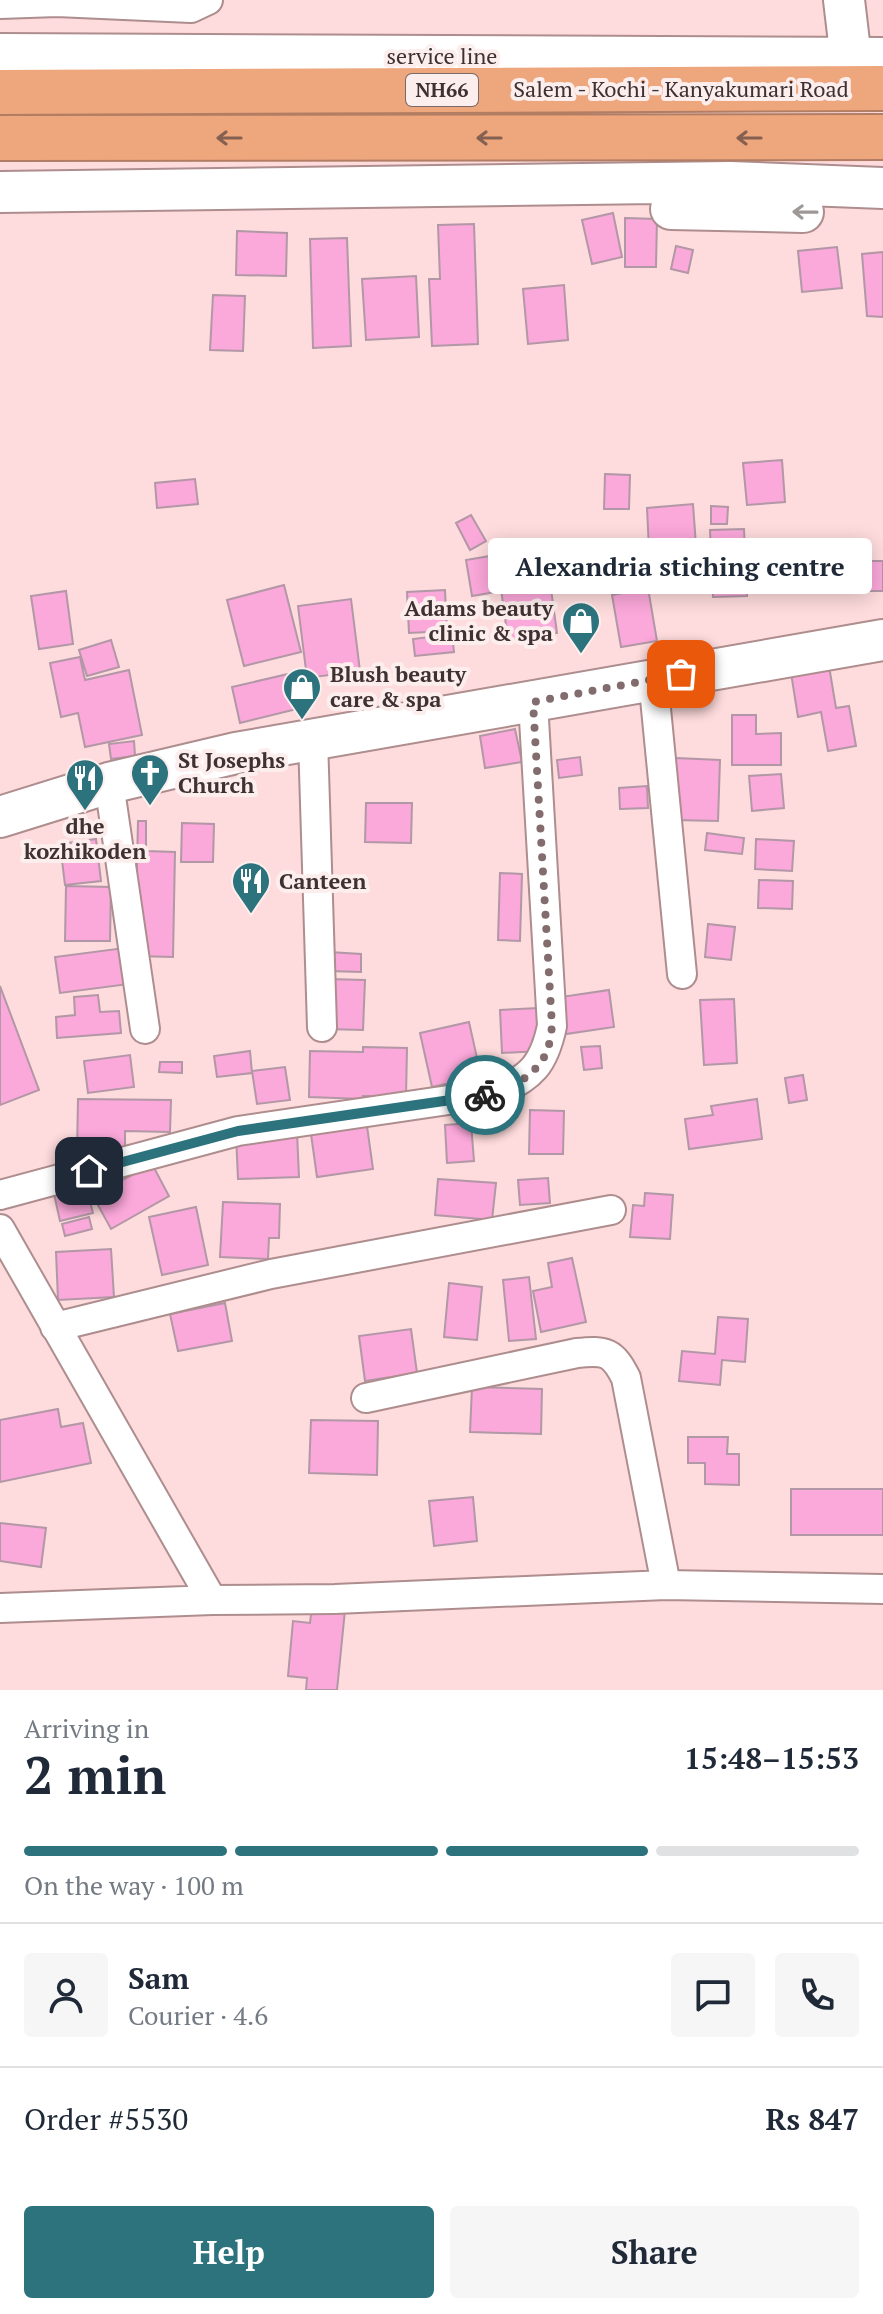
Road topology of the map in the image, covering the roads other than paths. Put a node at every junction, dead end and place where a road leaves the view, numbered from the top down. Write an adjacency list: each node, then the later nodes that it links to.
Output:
1 (208, 0): 4 (street)
2 (844, 0): 6 (main road)
3 (868, 0): 6 (main road)
4 (0, 4)
5 (0, 54): 6 (main road, service line)
6 (875, 66): 7 (main road); 8 (highway, Salem - Kochi - Kanyakumari Road / NH66)
7 (0, 72)
8 (0, 92)
9 (883, 137): 10 (highway, NH66, one-way to 10)
10 (0, 138)
11 (883, 188): 12 (main road)
12 (0, 192)
13 (0, 206): 14 (main road, one-way to 13)
14 (883, 214)
15 (883, 640): 16 (main road)
16 (653, 678): 17 (main road); 21 (street)
17 (533, 702): 18 (main road); 24 (street)
18 (313, 739): 19 (main road); 22 (street)
19 (109, 783): 20 (main road); 23 (street)
20 (0, 817)
21 (682, 974)
22 (322, 1027)
23 (145, 1029)
24 (0, 1195)
25 (611, 1210): 27 (street)
26 (0, 1229): 27 (street)
27 (55, 1327): 31 (street)
28 (366, 1398): 29 (street)
29 (666, 1585): 30 (street); 31 (street)
30 (883, 1589)
31 (212, 1600): 32 (street)
32 (0, 1608)

